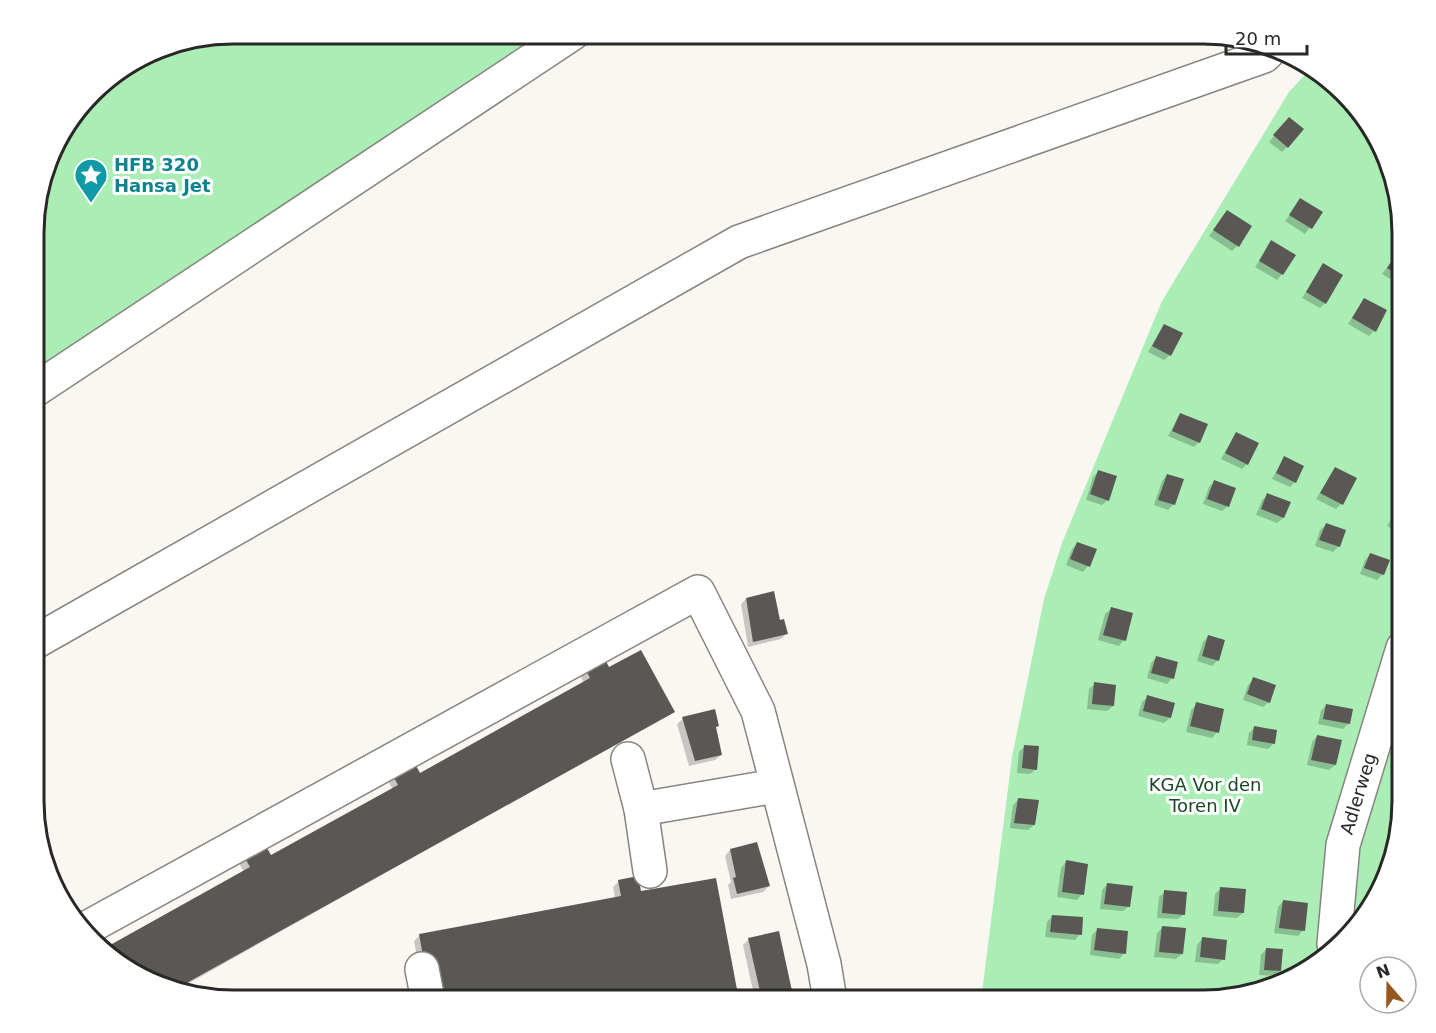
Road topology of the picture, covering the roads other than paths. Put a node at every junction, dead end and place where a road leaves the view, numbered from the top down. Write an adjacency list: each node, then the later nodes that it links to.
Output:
1 (556, 44): 3 (lane)
2 (1265, 54): 4 (lane)
3 (44, 384)
4 (44, 637)
5 (1392, 684): 11 (lane, Adlerweg)
6 (628, 759): 8 (lane)
7 (776, 786): 8 (lane); 10 (lane); 12 (lane)
8 (641, 809): 9 (lane)
9 (650, 871)
10 (91, 926)
11 (1335, 936)
12 (828, 990)

